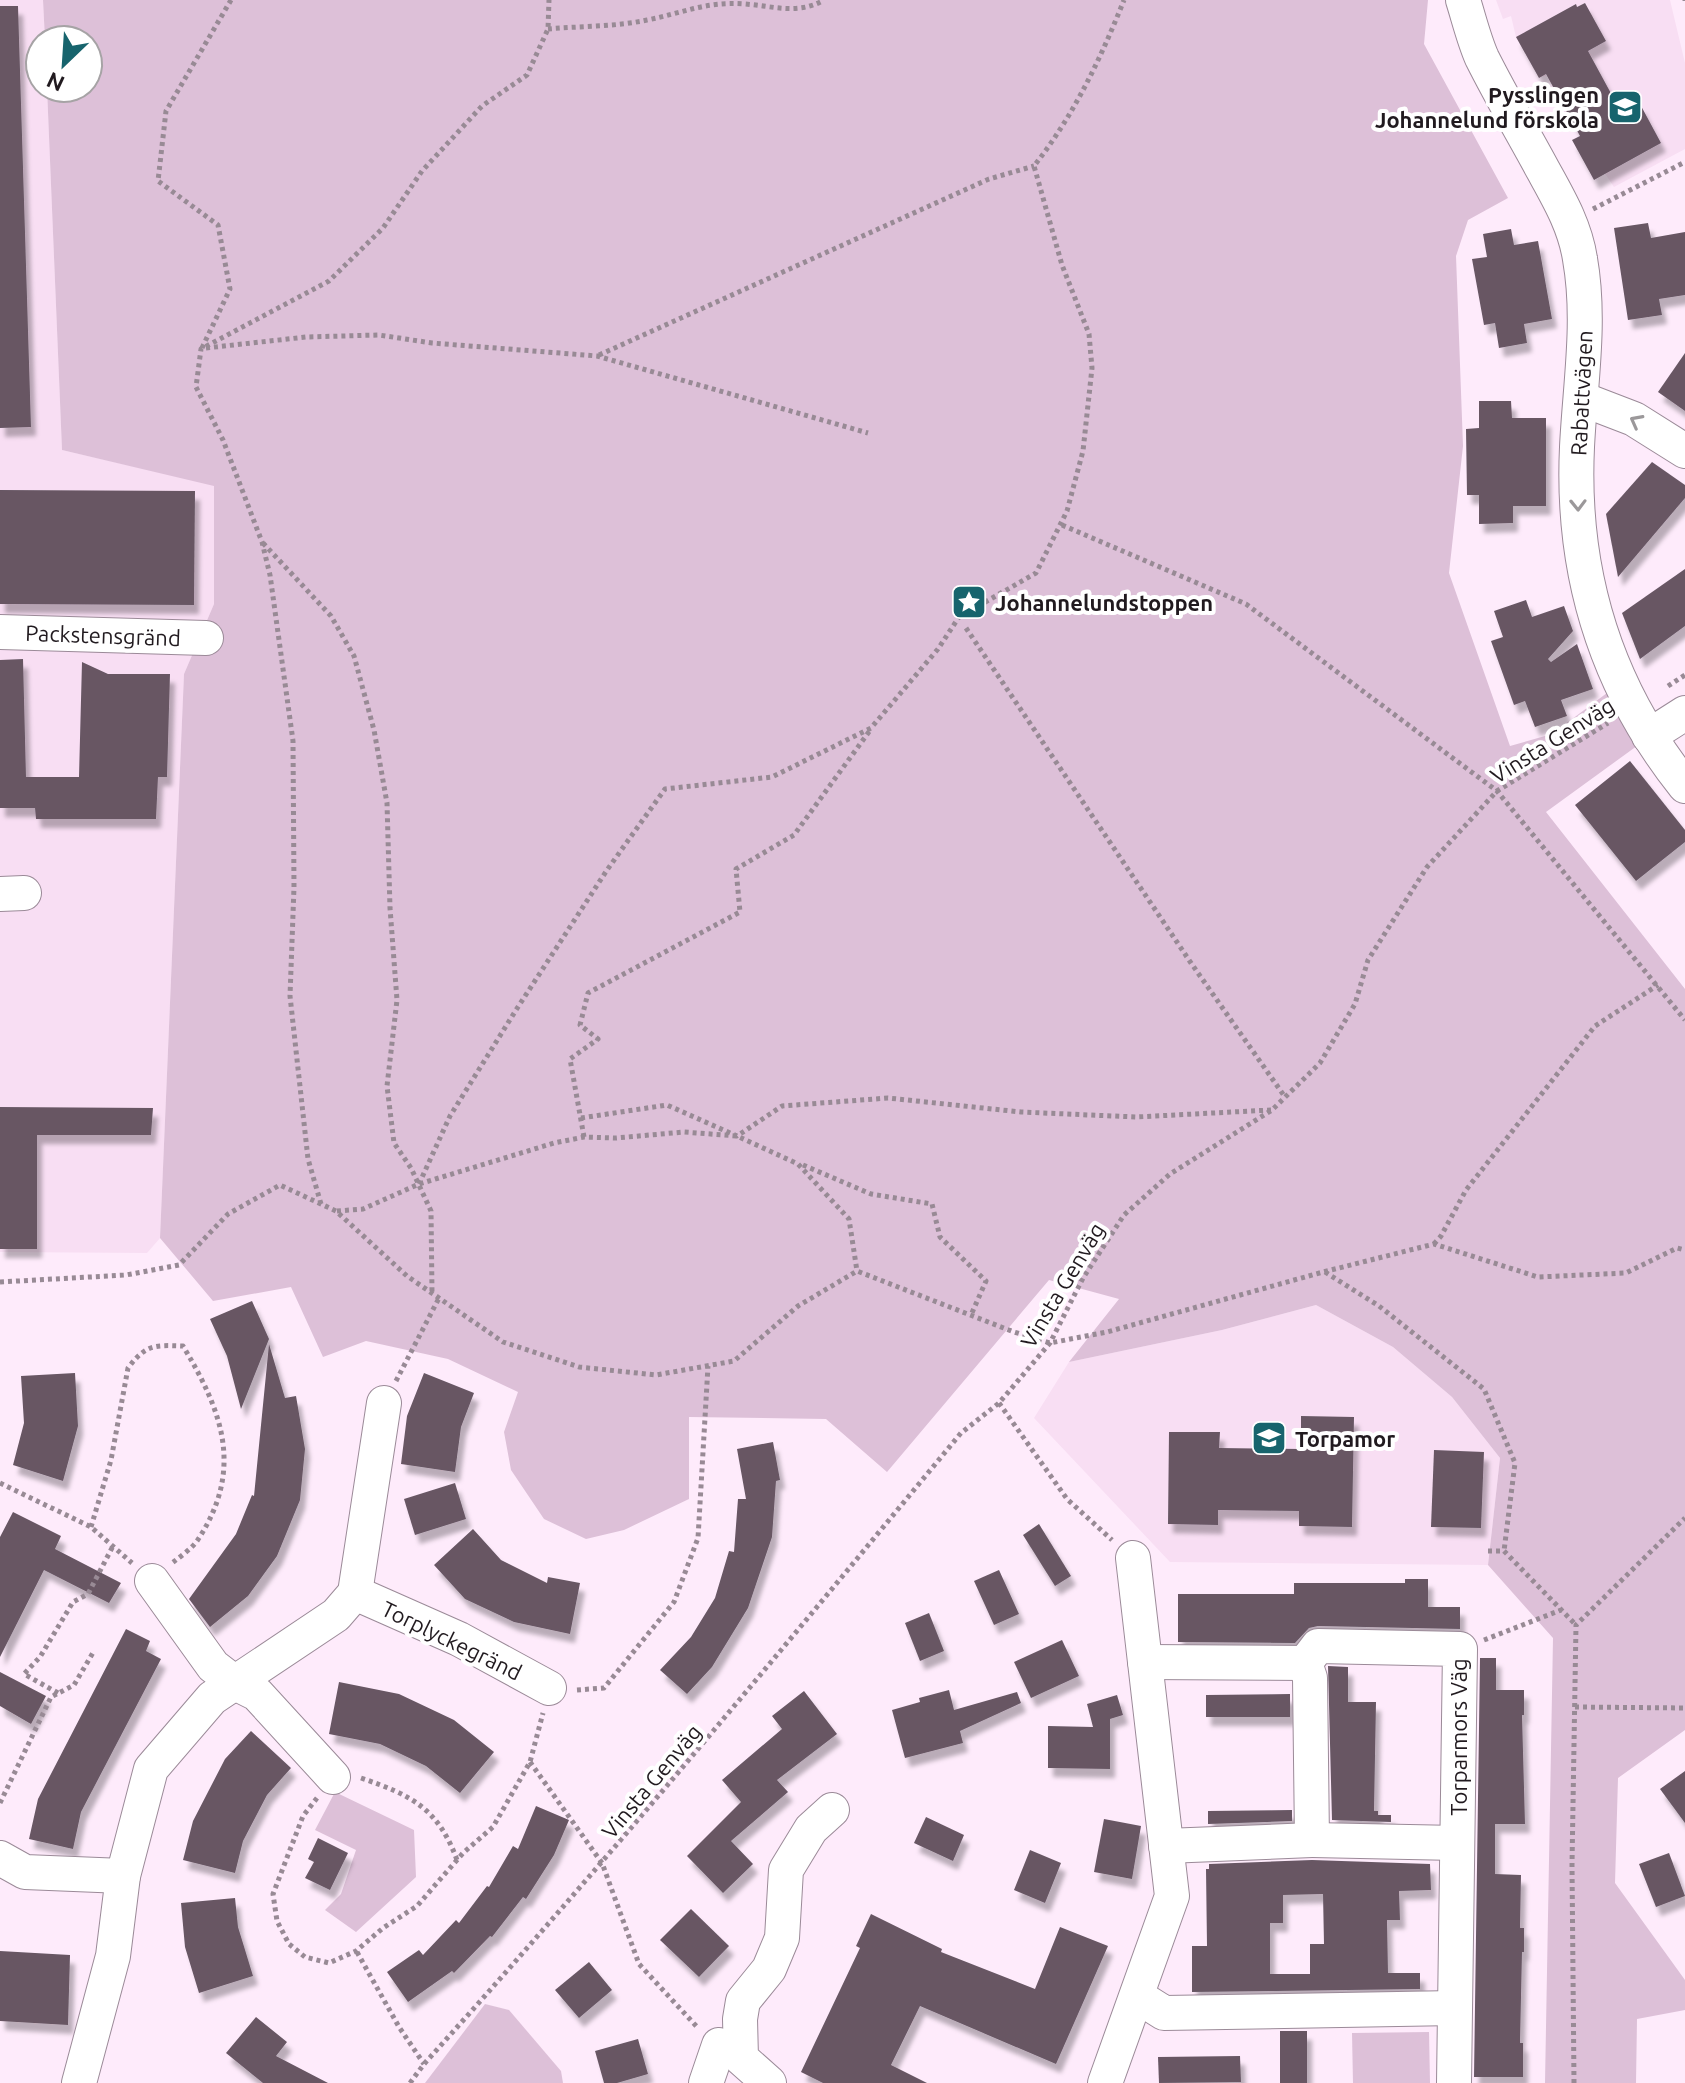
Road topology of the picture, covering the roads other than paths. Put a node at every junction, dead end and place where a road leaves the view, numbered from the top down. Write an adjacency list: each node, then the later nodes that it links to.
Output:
1 (1463, 0): 2 (street, Rabattvägen)
2 (1582, 399): 3 (street, one-way to 2); 7 (street, Rabattvägen, one-way to 7)
3 (1685, 451)
4 (0, 632): 5 (street, Packstensgränd)
5 (206, 638)
6 (1685, 713): 7 (street)
7 (1640, 722): 8 (street, Rabattvägen)
8 (1685, 786)
9 (384, 1403): 12 (street, Torplyckegränd)
10 (1133, 1558): 13 (street)
11 (152, 1581): 15 (street)
12 (355, 1593): 15 (street, Torplyckegränd); 16 (street, Torplyckegränd)
13 (1145, 1662): 14 (street, Torparmors Väg); 21 (street)
14 (1305, 1663): 19 (street); 20 (street, Torparmors Väg)
15 (235, 1683): 17 (street); 23 (street, Torplyckegränd)
16 (549, 1688)
17 (333, 1777)
18 (832, 1810): 29 (street)
19 (1312, 1840): 20 (street, Torparmors Väg); 21 (street, Torparmors Väg)
20 (1457, 1843): 25 (street, Torparmors Väg)
21 (1166, 1846): 24 (street)
22 (0, 1858): 23 (street)
23 (123, 1876): 27 (street, Torplyckegränd)
24 (1137, 1996): 25 (street); 30 (street)
25 (1455, 2008): 31 (street, Torparmors Väg)
26 (719, 2045): 28 (street)
27 (79, 2083)
28 (706, 2083)
29 (769, 2083)
30 (1105, 2083)
31 (1454, 2083)

